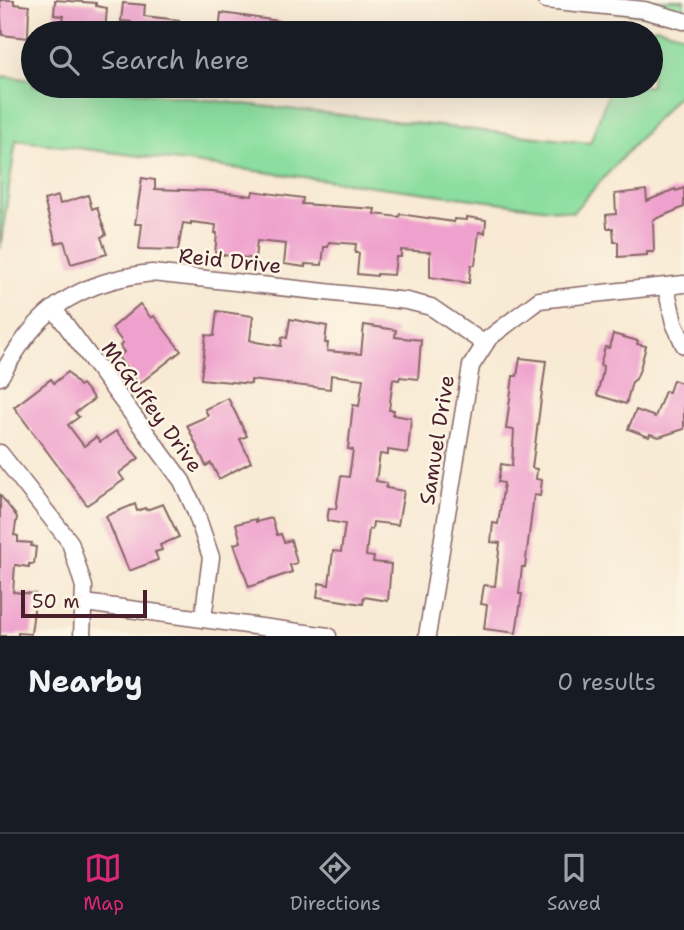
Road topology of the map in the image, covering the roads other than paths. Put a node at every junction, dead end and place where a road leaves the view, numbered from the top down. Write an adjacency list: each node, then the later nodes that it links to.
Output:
1 (546, 0): 2 (street)
2 (684, 21)
3 (684, 284): 4 (street, Samuel Drive)
4 (666, 287): 6 (street, Samuel Drive); 7 (street)
5 (54, 309): 6 (street, Reid Drive); 8 (street, Reid Drive); 11 (street, McGuffey Drive)
6 (485, 344): 14 (street, Samuel Drive)
7 (684, 345)
8 (0, 377)
9 (0, 453): 10 (street)
10 (85, 603): 11 (street); 12 (street)
11 (203, 619): 13 (street)
12 (82, 636)
13 (328, 636)
14 (427, 636)

